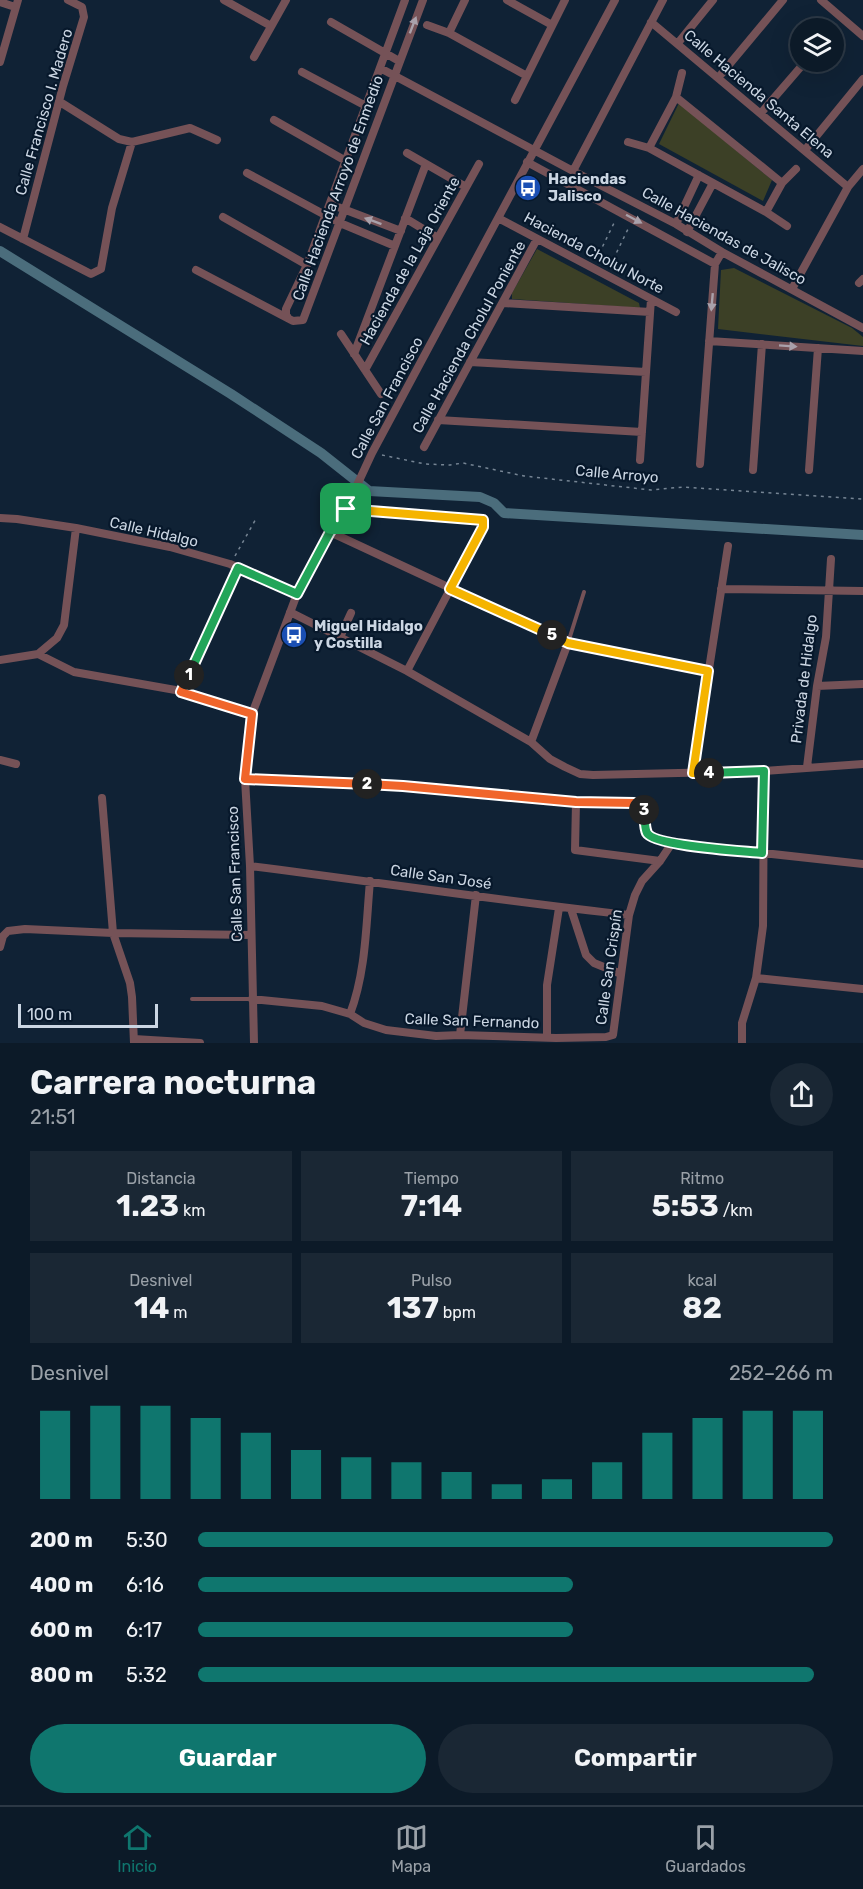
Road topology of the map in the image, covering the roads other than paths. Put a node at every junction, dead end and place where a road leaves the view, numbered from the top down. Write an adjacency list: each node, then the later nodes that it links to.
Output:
1 (68, 0): 38 (street, Calle Francisco I. Madero)
2 (224, 0): 20 (street)
3 (286, 0): 20 (street)
4 (405, 0): 24 (street, Calle Hacienda Arroyo de Enmedio)
5 (423, 0): 26 (street, Calle Hacienda Arroyo de Enmedio, one-way to 5)
6 (465, 0): 21 (street)
7 (507, 0): 19 (street)
8 (565, 0): 19 (street)
9 (615, 0): 46 (street, Calle San Francisco)
10 (663, 0): 17 (street)
11 (713, 0): 23 (street)
12 (783, 0): 34 (street)
13 (821, 0): 22 (street)
14 (0, 2): 15 (street)
15 (17, 4): 27 (street)
16 (331, 22): 24 (street)
17 (651, 22): 23 (street, Calle Hacienda Santa Elena); 55 (street)
18 (427, 25): 21 (street)
19 (552, 25): 33 (street)
20 (271, 26): 25 (street)
21 (449, 33): 33 (street)
22 (863, 36)
23 (678, 43): 34 (street, Calle Hacienda Santa Elena)
24 (385, 53): 26 (street); 28 (street, Calle Hacienda Arroyo de Enmedio)
25 (254, 57)
26 (399, 61): 32 (street, Calle Hacienda Arroyo de Enmedio)
27 (0, 62)
28 (380, 68): 32 (street, Calle Haciendas de Jalisco); 39 (street, Calle Hacienda Arroyo de Enmedio)
29 (302, 72): 39 (street)
30 (796, 72): 40 (street)
31 (682, 73): 36 (street)
32 (394, 75): 46 (street, Calle Haciendas de Jalisco); 63 (street, Calle Hacienda Arroyo de Enmedio)
33 (527, 76): 37 (street)
34 (718, 78): 40 (street, Calle Hacienda Santa Elena)
35 (863, 79): 47 (street)
36 (676, 97): 45 (street); 59 (street)
37 (515, 100)
38 (60, 102): 43 (street); 76 (street, Calle Francisco I. Madero)
39 (366, 106): 49 (street, Calle Hacienda Arroyo de Enmedio)
40 (760, 113): 47 (street, Calle Hacienda Santa Elena)
41 (274, 120): 49 (street)
42 (217, 140): 43 (street)
43 (132, 142): 76 (street)
44 (628, 142): 45 (street)
45 (649, 148): 57 (street)
46 (534, 150): 50 (street, Calle San Francisco); 55 (street, Calle Haciendas de Jalisco)
47 (805, 150): 61 (street, Calle Hacienda Santa Elena)
48 (407, 153): 51 (street)
49 (346, 161): 62 (street, Calle Hacienda Arroyo de Enmedio)
50 (527, 162): 68 (street, Calle San Francisco); 80 (street, Calle Haciendas de Jalisco, one-way to 80)
51 (426, 164): 60 (street); 67 (street)
52 (479, 164): 60 (street, Hacienda de la Laja Oriente)
53 (796, 169): 59 (street)
54 (863, 169): 61 (street)
55 (573, 171): 70 (street, Calle Haciendas de Jalisco)
56 (247, 173): 65 (street)
57 (699, 175): 58 (street); 70 (street)
58 (713, 183): 64 (street); 74 (street)
59 (782, 183): 64 (street)
60 (466, 187): 75 (street, Hacienda de la Laja Oriente)
61 (848, 187): 83 (street)
62 (330, 204): 63 (street); 65 (street, Calle Hacienda Arroyo de Enmedio)
63 (345, 211): 69 (street, Calle Hacienda Arroyo de Enmedio); 73 (street, one-way to 63)
64 (766, 212): 71 (street)
65 (326, 214): 69 (street); 81 (street, Calle Hacienda Arroyo de Enmedio)
66 (223, 217): 81 (street)
67 (405, 218): 73 (street); 75 (street)
68 (498, 218): 77 (street, Hacienda Cholul Norte); 110 (street, Calle San Francisco)
69 (340, 223): 78 (street); 88 (street, Calle Hacienda Arroyo de Enmedio)
70 (676, 224): 74 (street, Calle Haciendas de Jalisco)
71 (787, 226)
72 (0, 227): 76 (street)
73 (401, 231): 78 (street)
74 (687, 232): 79 (street, Calle Haciendas de Jalisco)
75 (438, 238): 97 (street, Hacienda de la Laja Oriente)
76 (23, 239)
77 (537, 239): 84 (street, Hacienda Cholul Norte); 85 (street, Calle Hacienda Cholul Poniente)
78 (395, 246): 95 (street)
79 (722, 252): 80 (street); 83 (street, Calle Haciendas de Jalisco)
80 (715, 264): 91 (street, one-way to 91)
81 (307, 265): 88 (street, Calle Hacienda Arroyo de Enmedio)
82 (196, 270): 88 (street)
83 (792, 289): 89 (street, Calle Haciendas de Jalisco)
84 (651, 299): 86 (street); 87 (street, Hacienda Cholul Norte)
85 (502, 303): 86 (street); 96 (street, Calle Hacienda Cholul Poniente)
86 (650, 312): 98 (street)
87 (676, 312)
88 (288, 318)
89 (863, 328)
90 (342, 334): 95 (street)
91 (709, 341): 92 (street); 104 (street)
92 (762, 344): 93 (street, one-way to 93); 105 (street)
93 (818, 348): 94 (street); 106 (street)
94 (863, 351)
95 (354, 354): 97 (street)
96 (470, 362): 98 (street); 100 (street, Calle Hacienda Cholul Poniente)
97 (365, 370): 99 (street)
98 (646, 372): 101 (street)
99 (381, 394)
100 (438, 420): 101 (street); 102 (street, Calle Hacienda Cholul Poniente)
101 (642, 432): 103 (street)
102 (424, 447)
103 (640, 460)
104 (700, 464)
105 (753, 470)
106 (809, 471)
107 (0, 518): 109 (street, Calle Hidalgo)
108 (483, 520): 114 (street)
109 (76, 528): 113 (street, Calle Hidalgo); 124 (street)
110 (330, 532): 114 (street); 119 (street, Calle San Francisco)
111 (728, 546): 115 (street)
112 (831, 559): 116 (street, Privada de Hidalgo)
113 (234, 566): 119 (street, Calle Hidalgo); 130 (street)
114 (450, 589): 123 (street); 126 (street)
115 (721, 589): 116 (street); 127 (street)
116 (828, 591): 117 (street); 129 (street, Privada de Hidalgo)
117 (863, 591)
118 (584, 592): 123 (lane)
119 (297, 594): 120 (street, Calle San Francisco)
120 (290, 612): 122 (street); 131 (street, Calle San Francisco)
121 (351, 613): 122 (street)
122 (340, 637): 126 (street)
123 (568, 643): 127 (street); 132 (street)
124 (38, 654): 125 (street); 130 (street)
125 (0, 660)
126 (407, 671): 132 (street)
127 (708, 671): 138 (street)
128 (863, 684): 129 (street)
129 (817, 686): 136 (street, Privada de Hidalgo)
130 (181, 692): 131 (street)
131 (252, 714): 139 (street, Calle San Francisco)
132 (531, 742): 138 (street)
133 (0, 760): 134 (street)
134 (16, 764)
135 (863, 764): 136 (street)
136 (807, 767): 137 (street)
137 (764, 771): 138 (street); 143 (street)
138 (693, 773)
139 (245, 779): 141 (street); 146 (street, Calle San Francisco)
140 (102, 798): 152 (street)
141 (576, 802): 142 (street); 144 (street)
142 (672, 843): 143 (street); 144 (street, Calle San Crispín)
143 (762, 853): 145 (street); 156 (street)
144 (660, 861): 151 (street, Calle San Crispín)
145 (863, 864)
146 (250, 866): 147 (street, Calle San José); 153 (street, Calle San Francisco)
147 (370, 881): 148 (street, Calle San José); 160 (street)
148 (476, 895): 149 (street, Calle San José); 161 (street)
149 (559, 908): 150 (street, Calle San José); 163 (street)
150 (571, 909): 151 (street, Calle San José); 155 (street)
151 (629, 915): 155 (street, Calle San Crispín)
152 (112, 933): 153 (street); 154 (street); 165 (street)
153 (251, 935): 159 (street, Calle San Francisco)
154 (0, 947)
155 (621, 974): 162 (street, Calle San Crispín)
156 (756, 978): 157 (street); 168 (street)
157 (863, 989)
158 (192, 999): 159 (lane, Calle San Fernando)
159 (252, 999): 160 (street, Calle San Fernando); 167 (street, Calle San Francisco)
160 (350, 1014): 161 (street, Calle San Fernando)
161 (460, 1035): 163 (street, Calle San Fernando)
162 (613, 1035): 164 (street, Calle San Fernando)
163 (547, 1037): 164 (street, Calle San Fernando)
164 (556, 1040)
165 (134, 1041): 166 (street)
166 (200, 1043)
167 (254, 1043)
168 (742, 1043)

